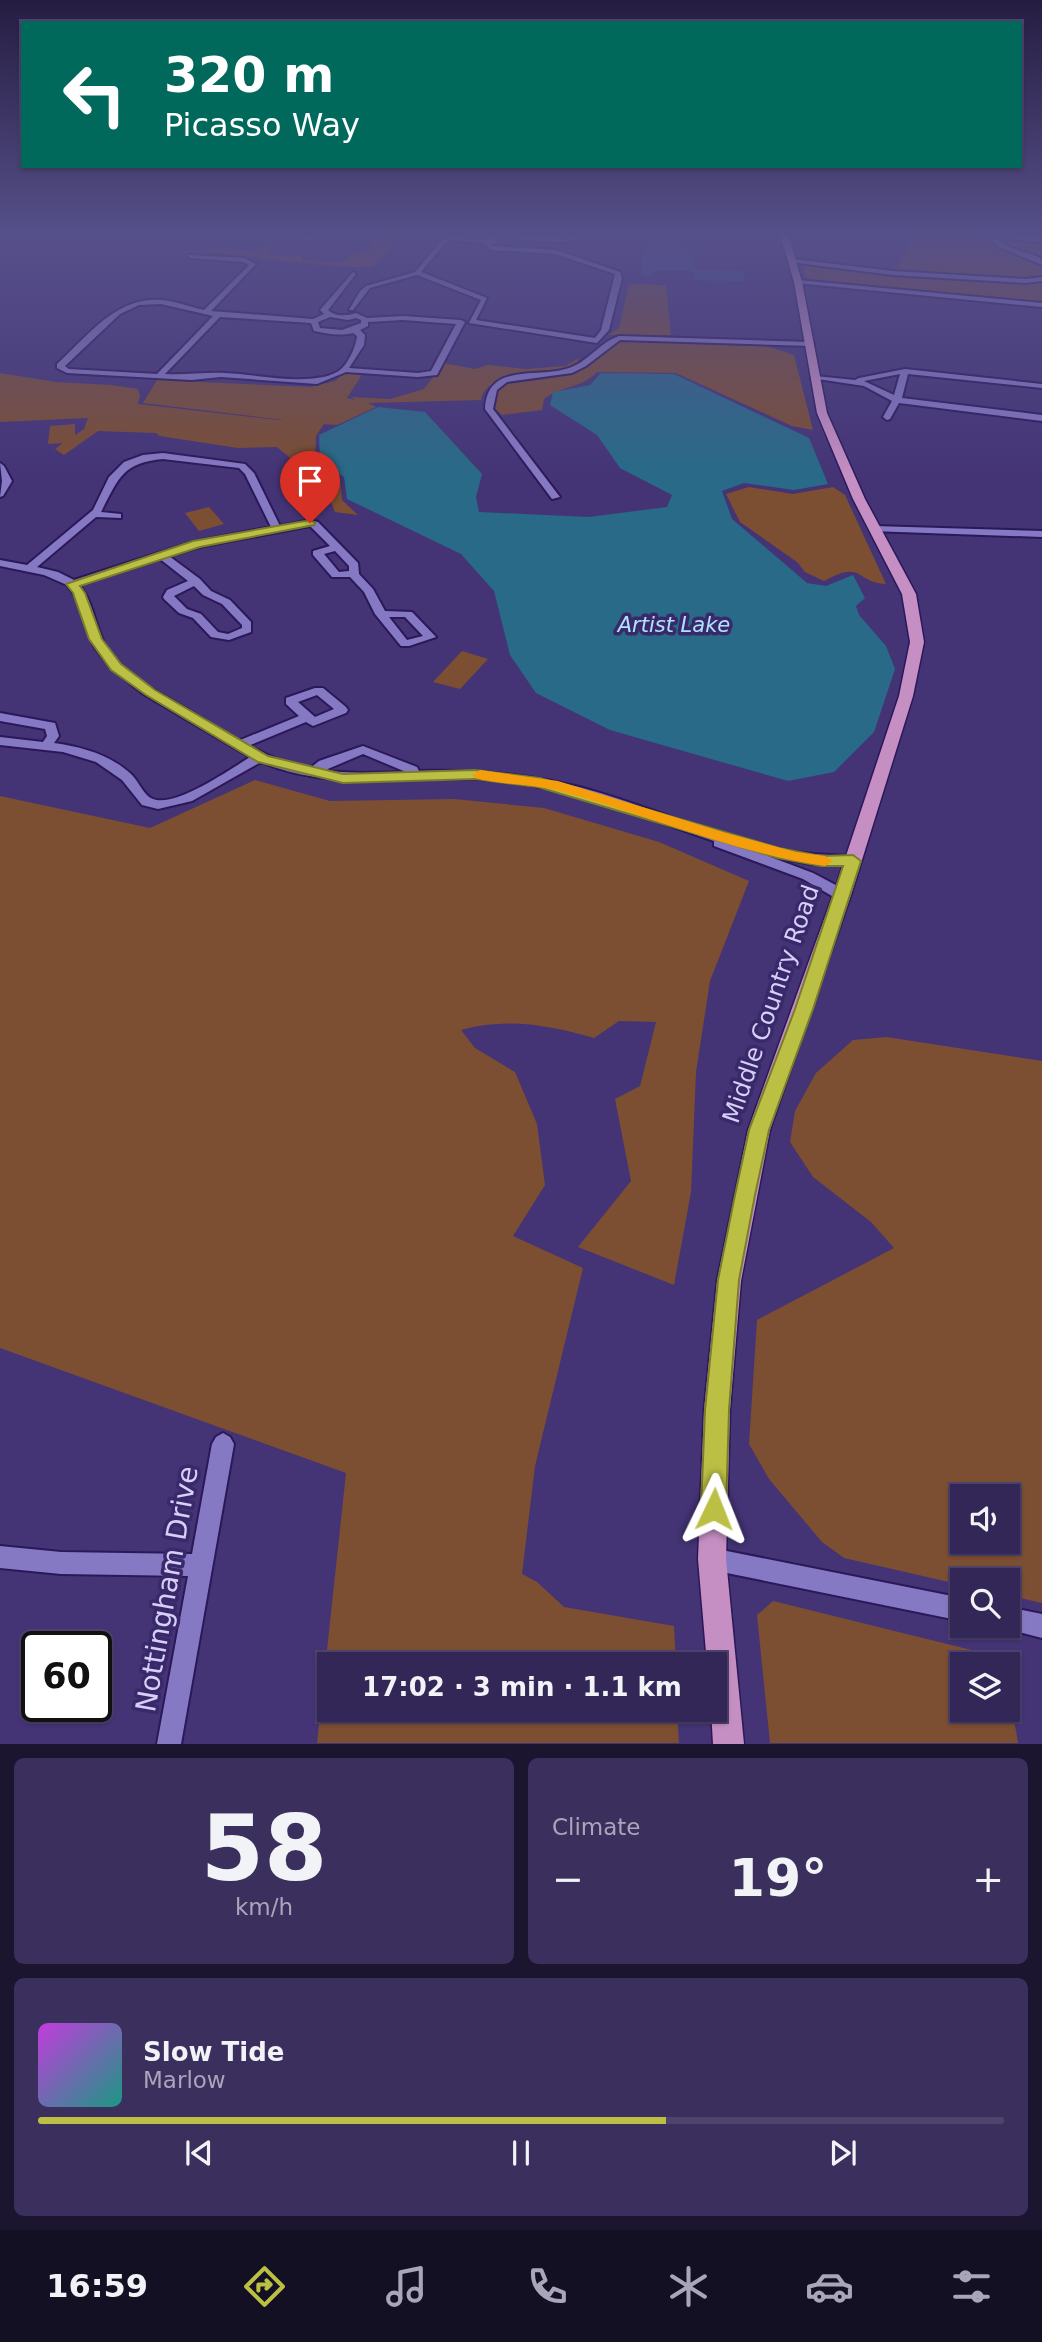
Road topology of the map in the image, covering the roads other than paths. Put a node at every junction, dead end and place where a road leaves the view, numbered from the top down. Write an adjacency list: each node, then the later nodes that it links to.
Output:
1 (113, 315): 17 (street)
2 (218, 315): 17 (street)
3 (224, 315): 12 (street)
4 (330, 315): 12 (street)
5 (333, 315): 6 (street)
6 (351, 315)
7 (359, 315): 11 (street)
8 (475, 315): 9 (street)
9 (610, 315)
10 (804, 315): 14 (main road, Middle Country Road)
11 (365, 320): 13 (street); 15 (street)
12 (314, 321): 13 (street)
13 (356, 331): 15 (street)
14 (810, 344): 18 (main road, Middle Country Road); 26 (street)
15 (344, 369): 17 (street)
16 (905, 371): 19 (street); 20 (street); 21 (street)
17 (160, 375)
18 (815, 378): 19 (street); 30 (main road, Middle Country Road)
19 (850, 381): 21 (street)
20 (1042, 386)
21 (897, 400): 22 (street); 23 (street)
22 (887, 417)
23 (1042, 418)
24 (0, 466): 25 (street)
25 (0, 494)
26 (555, 498)
27 (94, 513): 28 (street); 29 (street); 35 (street)
28 (118, 516)
29 (276, 528): 32 (street); 33 (street)
30 (874, 529): 31 (street); 48 (main road, Middle Country Road)
31 (1042, 534)
32 (337, 547): 36 (street); 36 (street)
33 (161, 555): 37 (street); 38 (street)
34 (0, 563): 35 (street)
35 (29, 569): 38 (street)
36 (354, 574): 39 (street)
37 (196, 582): 37 (street)
38 (72, 584): 44 (street)
39 (380, 614)
40 (0, 717): 43 (street)
41 (307, 717): 44 (street)
42 (0, 741): 43 (street)
43 (46, 746): 45 (street)
44 (238, 747): 45 (street)
45 (259, 757): 46 (street)
46 (312, 773): 47 (street); 47 (street)
47 (416, 777): 49 (street)
48 (853, 861): 49 (street); 50 (main road, Middle Country Road)
49 (788, 862): 50 (street)
50 (842, 895): 53 (main road, Middle Country Road)
51 (223, 1444): 54 (street, Nottingham Drive)
52 (0, 1558): 54 (street)
53 (712, 1559): 55 (street); 59 (main road, Middle Country Road)
54 (201, 1565): 58 (street, Nottingham Drive)
55 (950, 1608)
56 (1020, 1621): 57 (street)
57 (1042, 1626)
58 (169, 1744)
59 (729, 1744)

